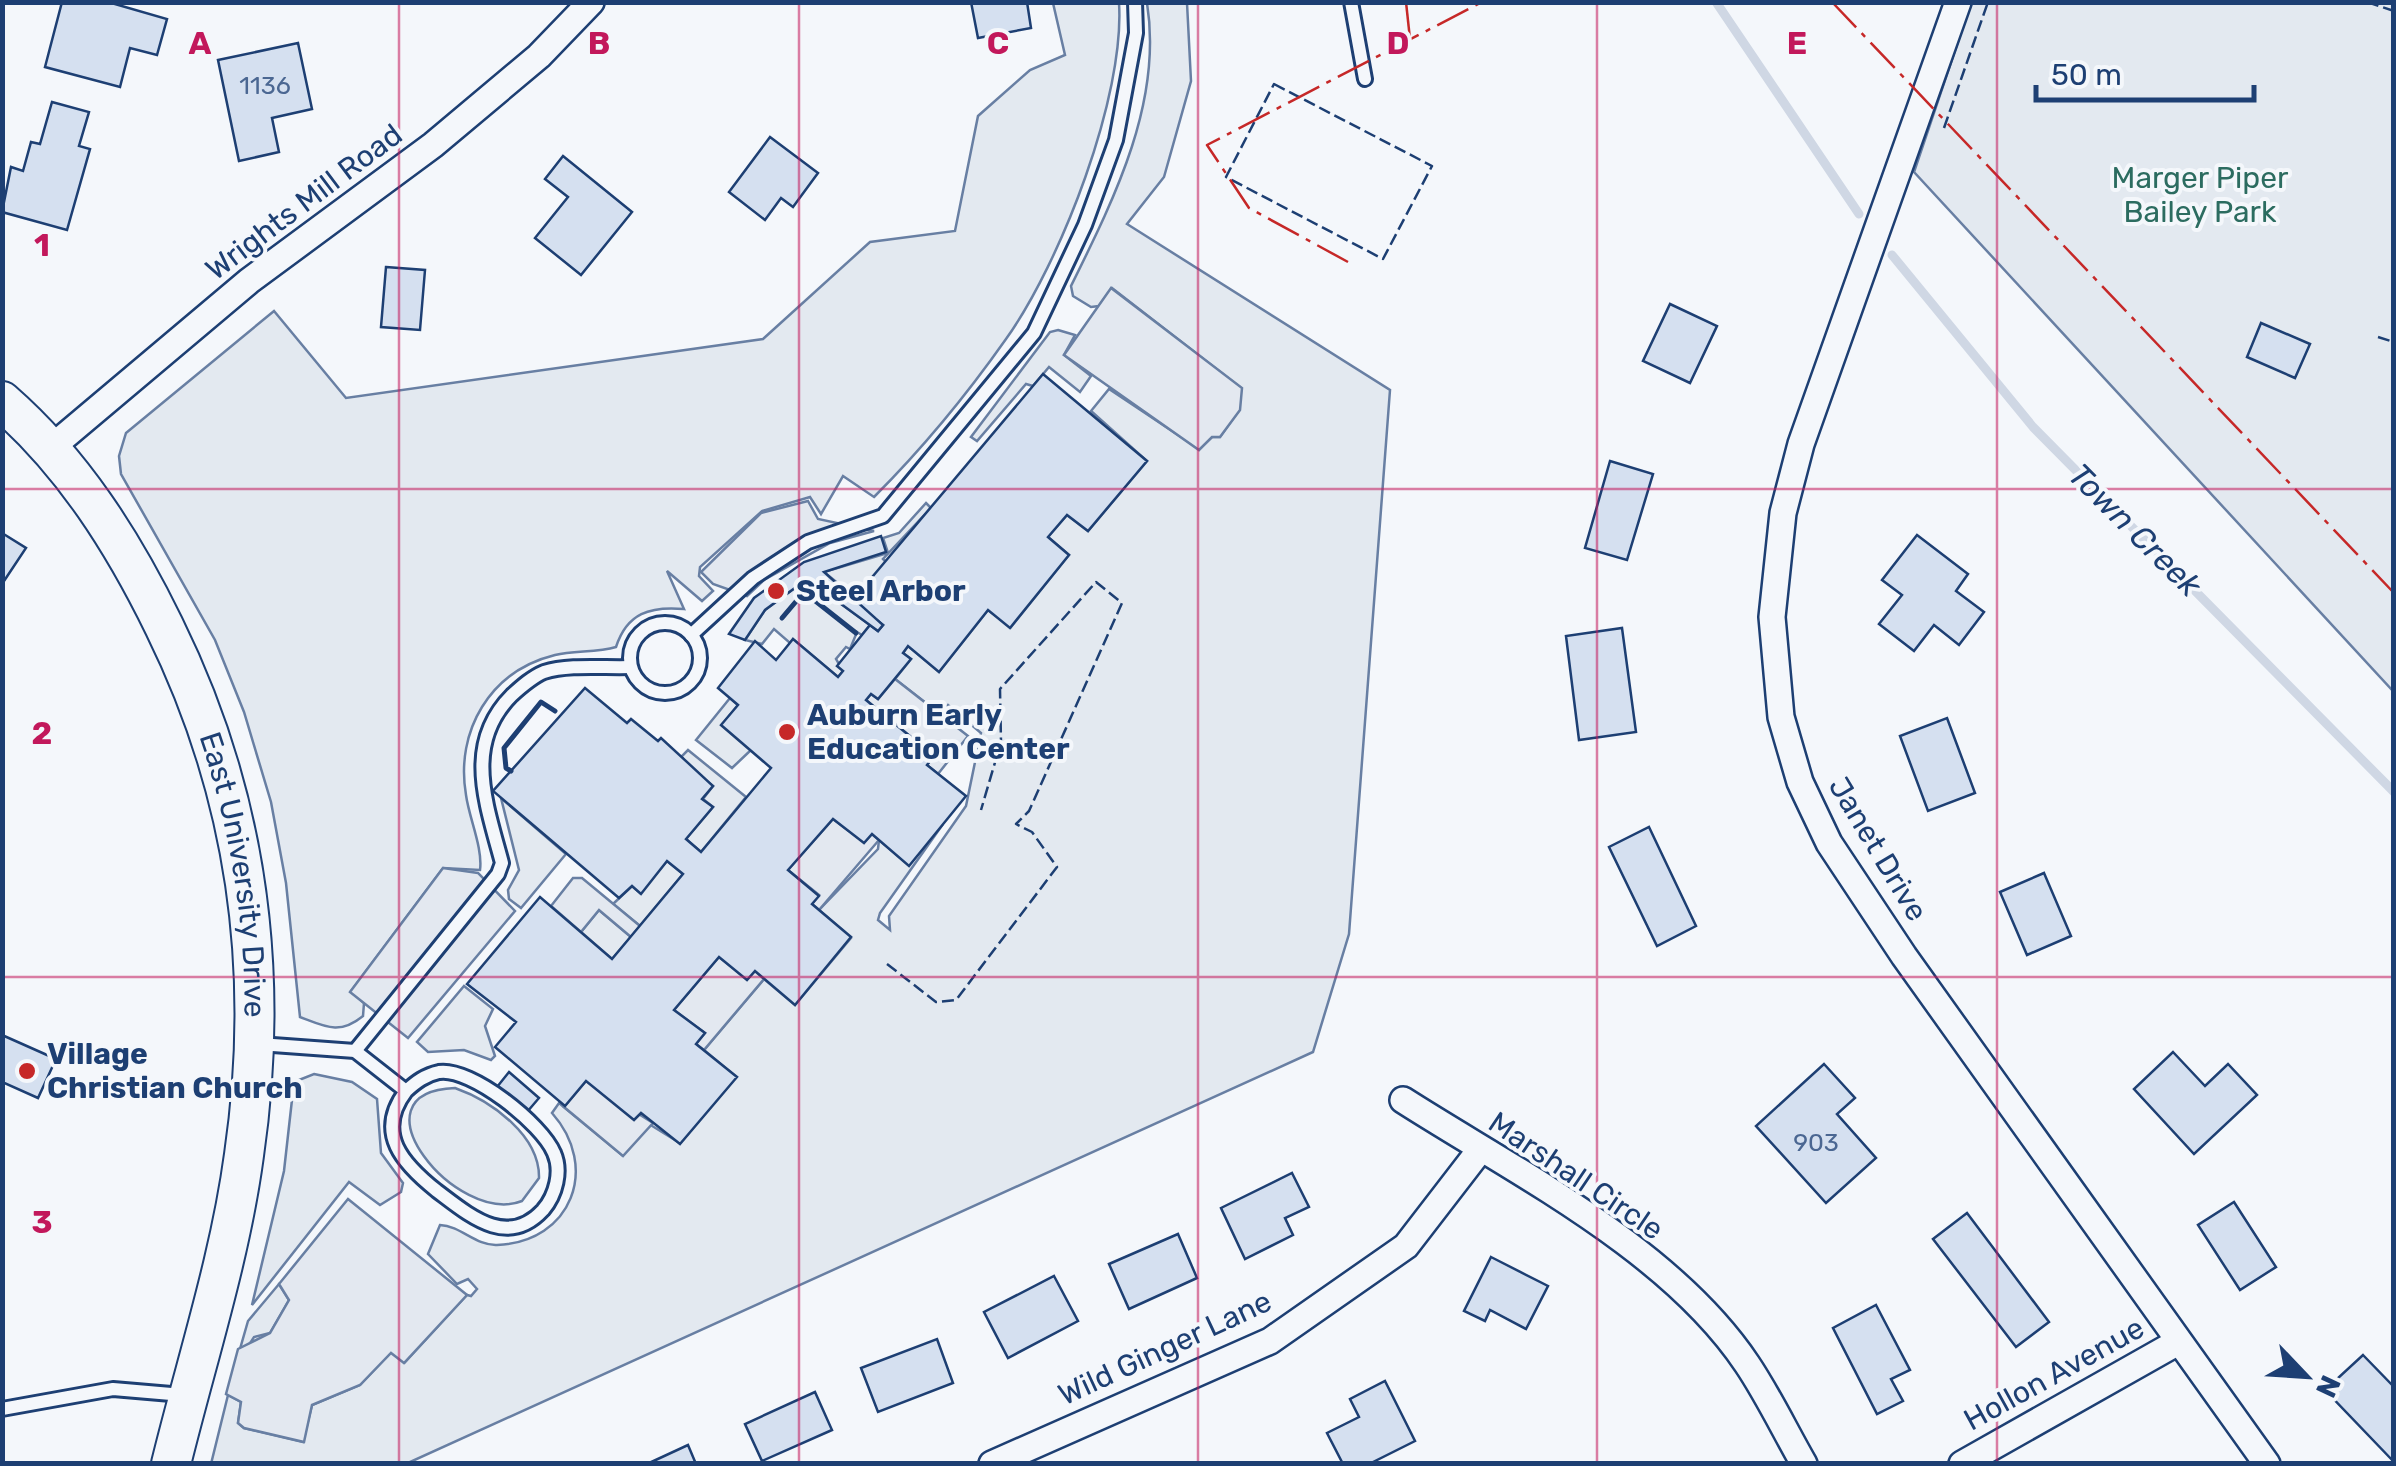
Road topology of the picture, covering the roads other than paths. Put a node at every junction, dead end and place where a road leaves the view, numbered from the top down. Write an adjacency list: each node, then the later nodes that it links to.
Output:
1 (591, 2): 7 (street, Wrights Mill Road)
2 (1135, 2): 8 (lane)
3 (1352, 2): 5 (lane)
4 (1958, 2): 15 (street, Janet Drive)
5 (1365, 79)
6 (2, 401): 7 (main road, East University Drive)
7 (52, 447): 10 (main road, East University Drive)
8 (691, 635): 9 (lane); 9 (lane)
9 (630, 667): 11 (lane)
10 (256, 1044): 11 (lane); 16 (main road, East University Drive)
11 (355, 1051): 12 (lane)
12 (406, 1090): 12 (lane)
13 (1403, 1100): 14 (street, Marshall Circle)
14 (1480, 1150): 19 (street, Wild Ginger Lane); 20 (street, Marshall Circle)
15 (2178, 1342): 21 (street, Hollon Avenue); 22 (street, Janet Drive)
16 (188, 1396): 17 (lane); 18 (main road, East University Drive)
17 (2, 1409)
18 (170, 1464)
19 (992, 1464)
20 (1804, 1464)
21 (1962, 1464)
22 (2267, 1464)

